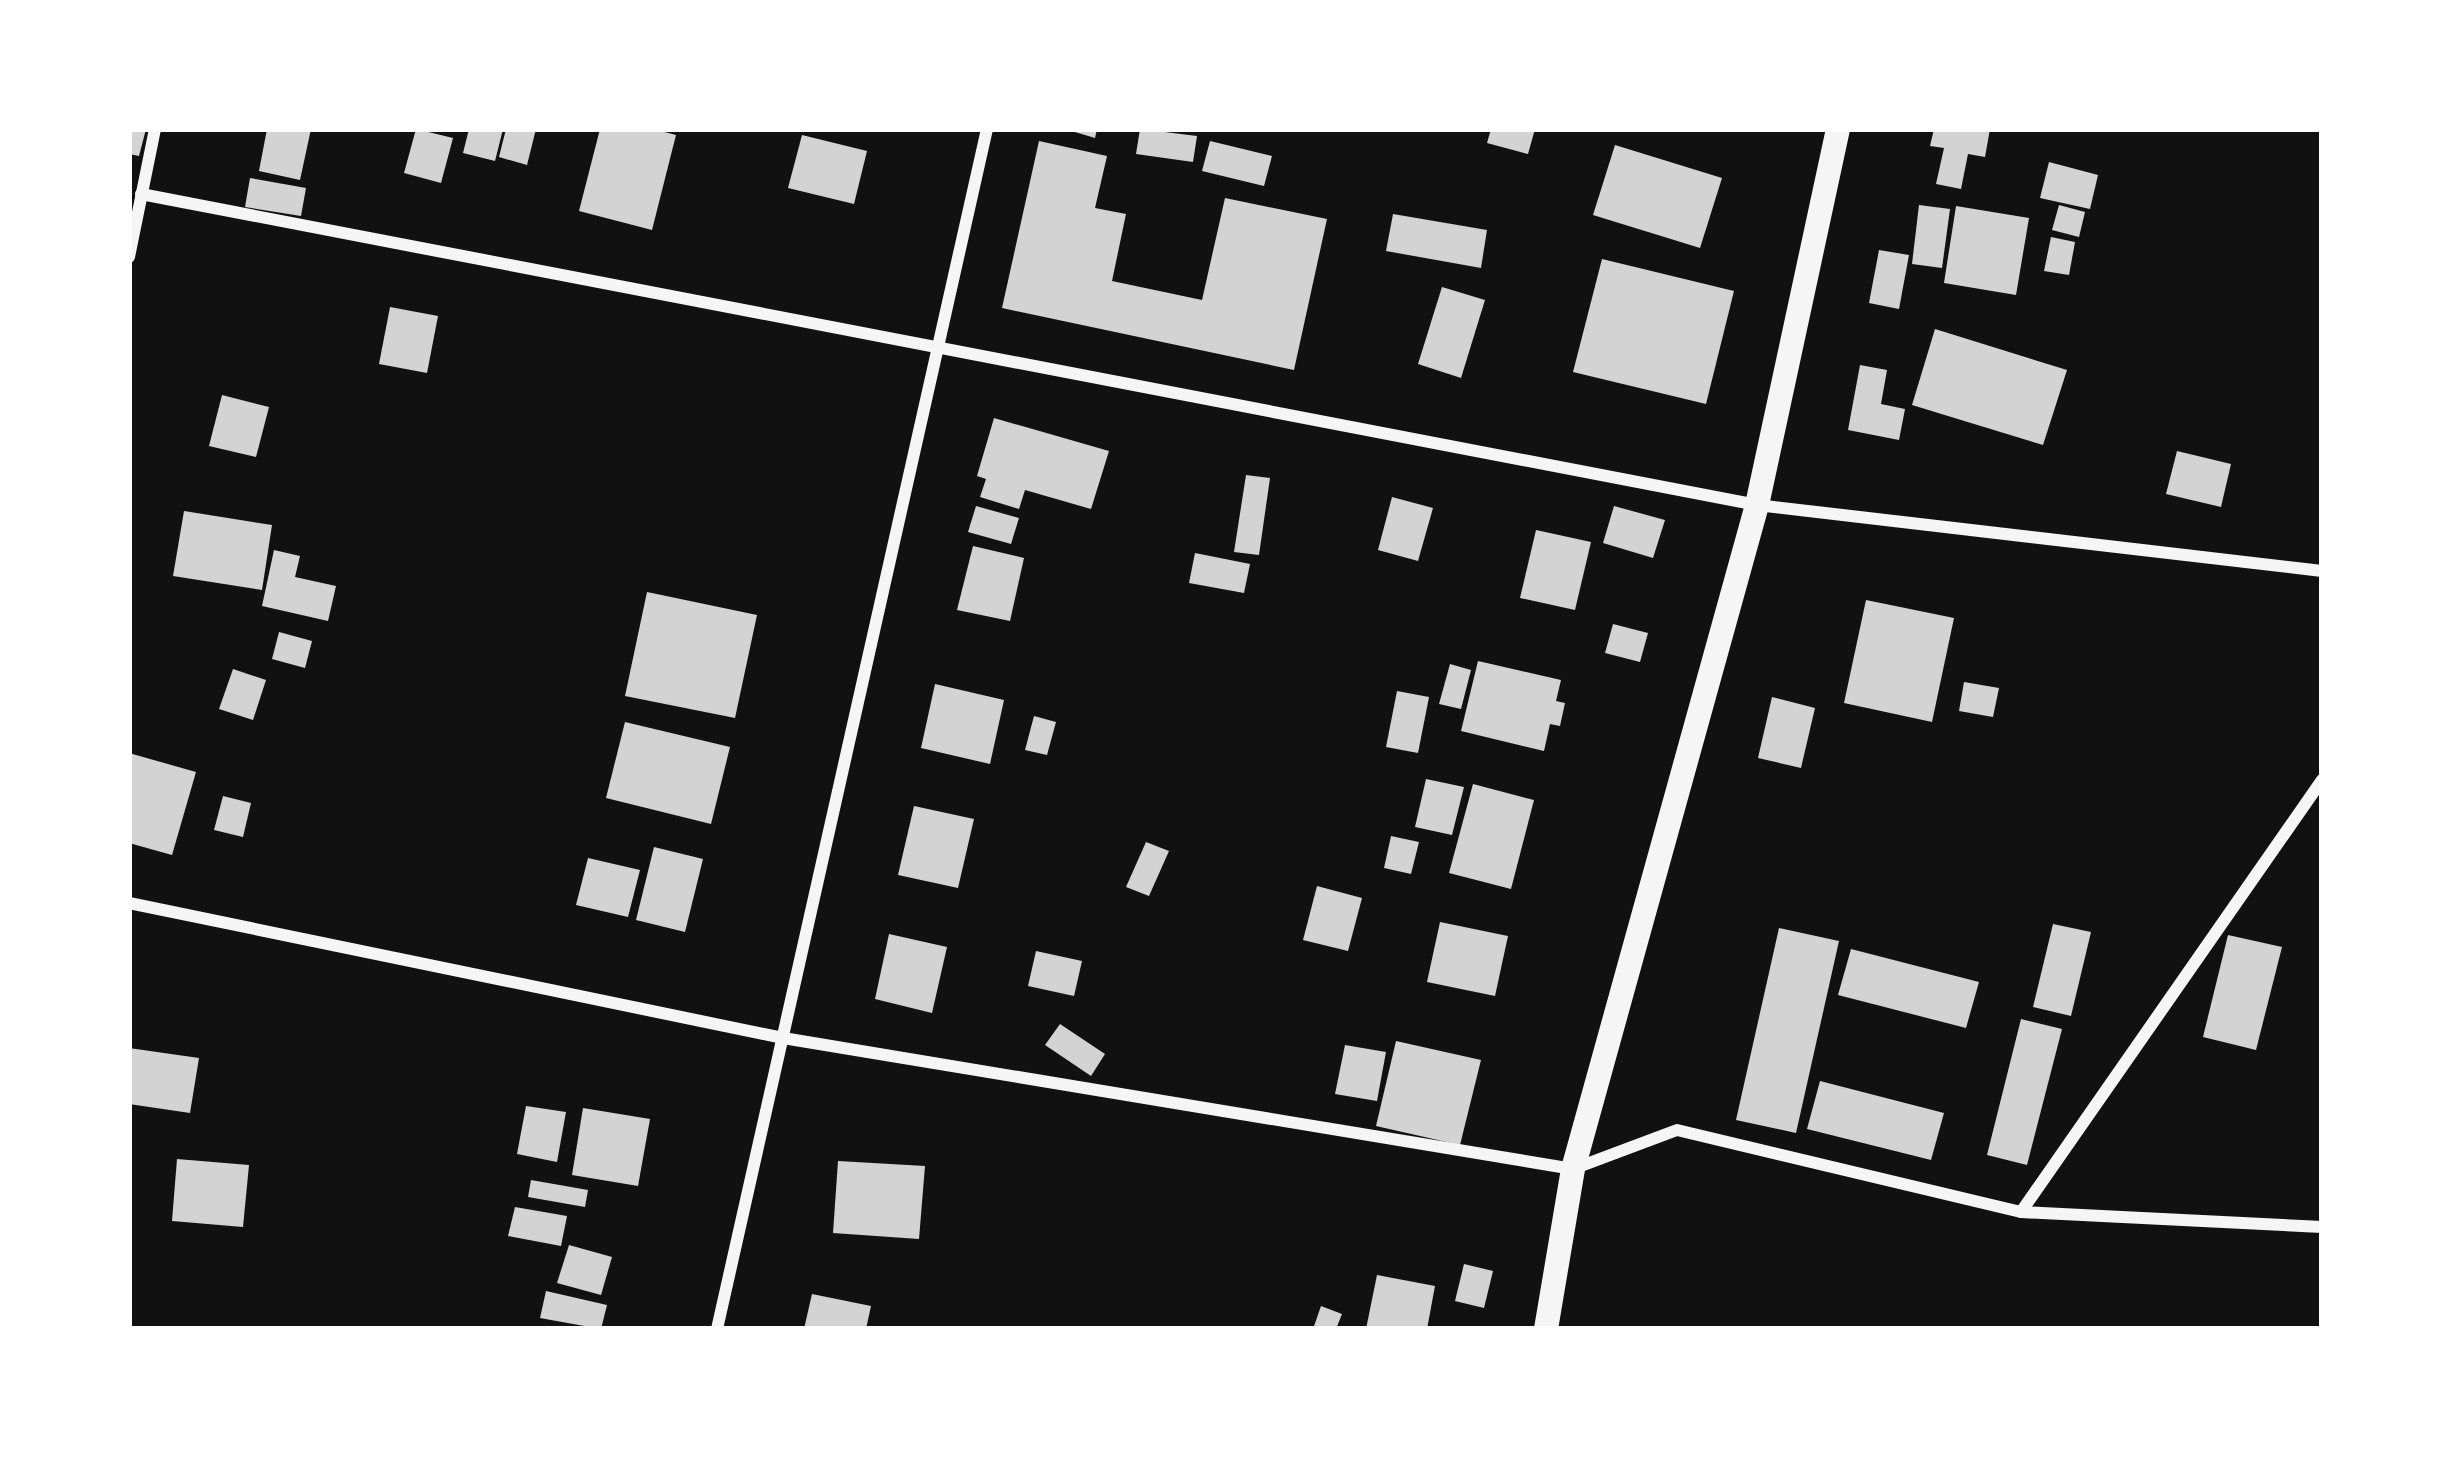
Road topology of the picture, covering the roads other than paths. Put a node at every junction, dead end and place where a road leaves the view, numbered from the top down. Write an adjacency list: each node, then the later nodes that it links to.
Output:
1 (155, 129): 4 (street)
2 (987, 129): 6 (street)
3 (1838, 129): 7 (main road)
4 (141, 194): 5 (street); 6 (street)
5 (129, 257)
6 (938, 347): 7 (street); 11 (street)
7 (1756, 506): 8 (street); 12 (main road)
8 (2322, 571)
9 (2322, 780): 13 (street)
10 (129, 903): 11 (street)
11 (783, 1038): 12 (street); 15 (street)
12 (1573, 1169): 13 (street); 16 (main road)
13 (2021, 1212): 14 (street)
14 (2322, 1227)
15 (717, 1329)
16 (1546, 1329)

